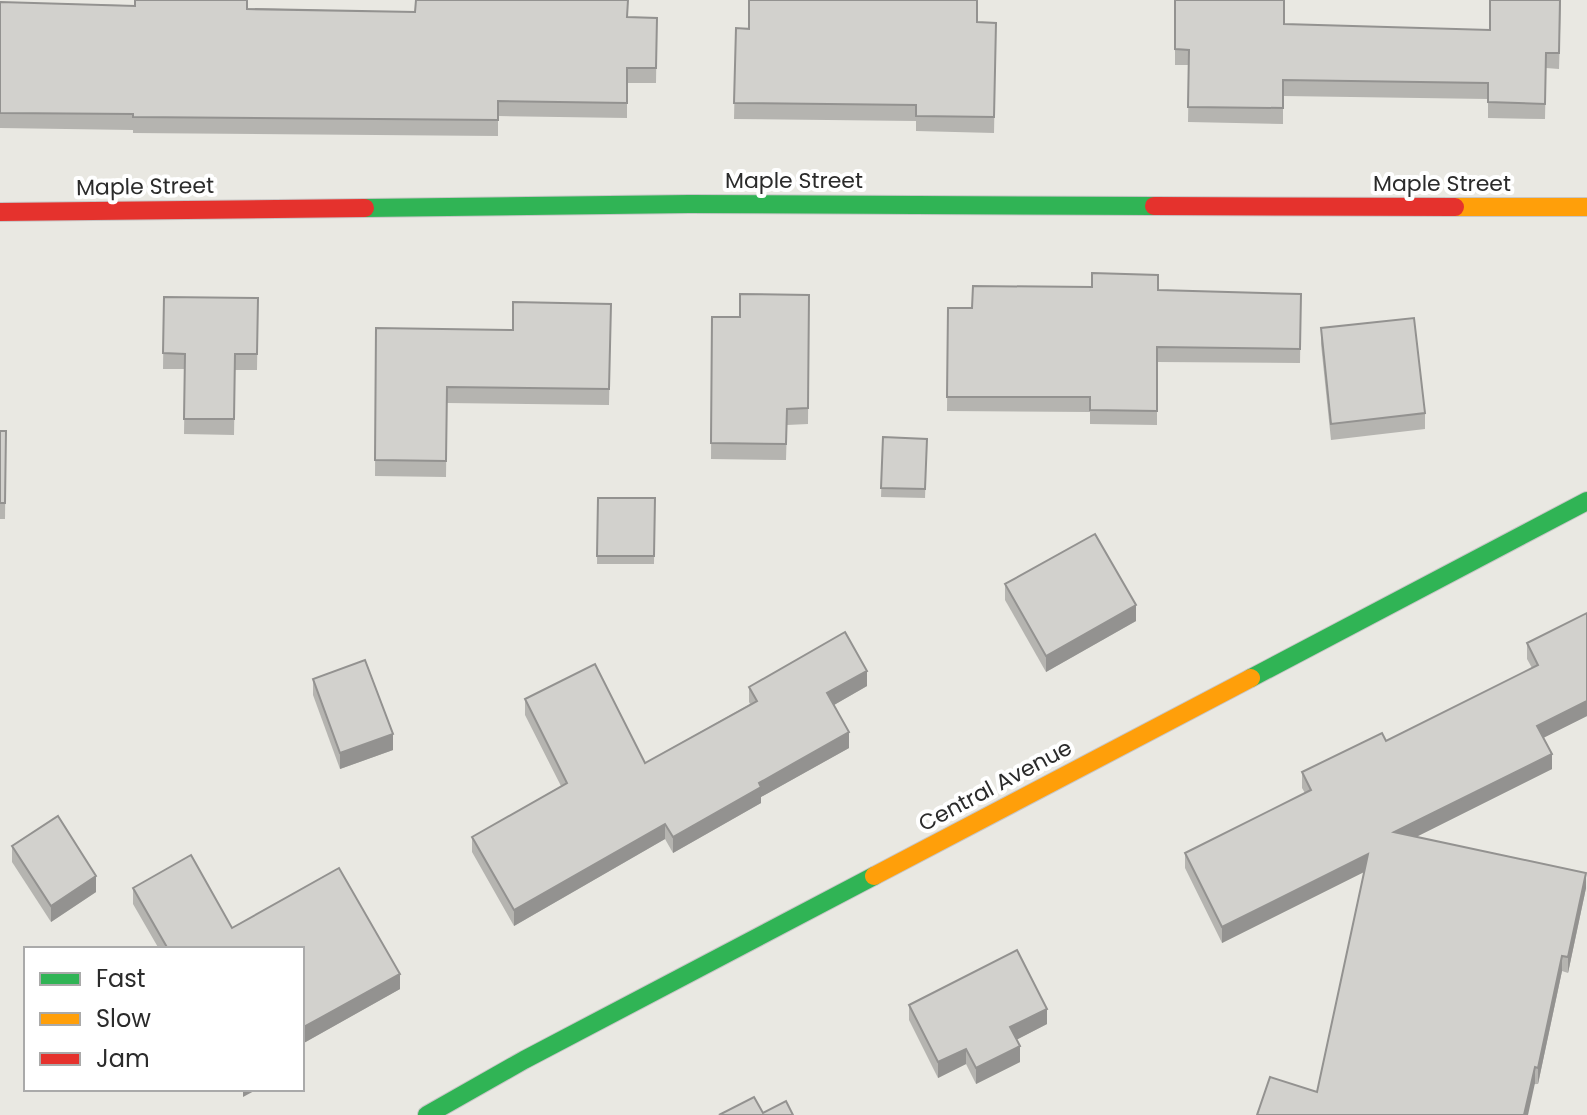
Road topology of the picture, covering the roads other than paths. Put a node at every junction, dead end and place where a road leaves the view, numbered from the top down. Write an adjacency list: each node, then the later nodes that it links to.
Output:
1 (1587, 207): 2 (street, Maple Street)
2 (0, 212)
3 (1587, 501): 4 (street, Central Avenue)
4 (427, 1115)

